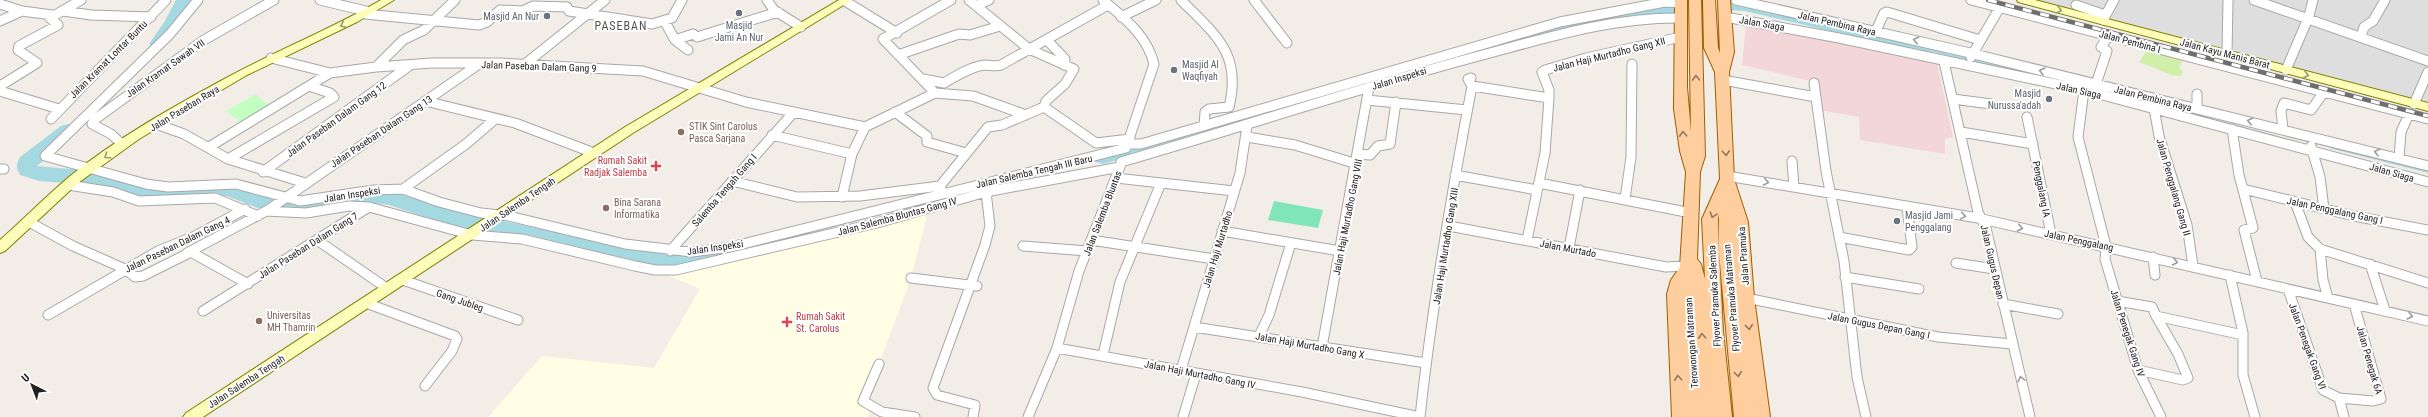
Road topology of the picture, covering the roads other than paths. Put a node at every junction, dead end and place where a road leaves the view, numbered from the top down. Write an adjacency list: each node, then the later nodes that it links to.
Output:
1 (81, 0): 36 (street)
2 (166, 0): 41 (street, Jalan Kramat Lontar Buntu)
3 (198, 0): 134 (street, Jalan Inspeksi)
4 (274, 0): 122 (street, Jalan Kramat Sawah VII)
5 (320, 0): 39 (street)
6 (389, 0): 39 (main road, Jalan Paseban Raya)
7 (541, 0): 30 (street)
8 (605, 0): 37 (street)
9 (682, 0): 47 (street)
10 (767, 0): 38 (street)
11 (951, 0): 51 (street)
12 (969, 0): 31 (street)
13 (989, 0): 31 (street)
14 (1156, 0): 42 (street)
15 (1181, 0): 112 (street)
16 (1254, 0): 58 (street)
17 (1709, 0): 77 (main road, Jalan Pramuka)
18 (1971, 0): 33 (street, Jalan Pembina I)
19 (2022, 0): 43 (main road, Jalan Kayu Manis Barat, one-way to 43)
20 (2114, 0): 43 (street)
21 (2228, 0): 62 (street)
22 (2254, 0): 44 (street)
23 (2313, 0): 44 (street)
24 (2385, 0): 54 (street)
25 (846, 1): 49 (main road, Jalan Salemba Tengah); 51 (street)
26 (452, 2): 46 (street)
27 (1106, 2): 42 (street, Jalan Salemba Bluntas); 56 (street)
28 (6, 3): 35 (street)
29 (2076, 5): 43 (street)
30 (534, 6): 37 (street); 46 (street)
31 (976, 6): 48 (street)
32 (1727, 6): 50 (street, Jalan Pembina Raya); 66 (street, Jalan Siaga); 77 (main road, Jalan Pramuka)
33 (2000, 7): 52 (street, Jalan Pembina I); 57 (street)
34 (1686, 8): 53 (main road); 83 (street, Jalan Inspeksi); 112 (street); 136 (main road, one-way to 34)
35 (22, 11): 40 (street); 45 (street)
36 (63, 11): 40 (street); 41 (street)
37 (589, 12): 47 (street); 68 (street)
38 (778, 12): 49 (street); 55 (street)
39 (368, 13): 46 (street); 64 (main road, Jalan Paseban Raya, one-way to 64)
40 (52, 15): 81 (street)
41 (151, 17): 100 (street, Jalan Kramat Lontar Buntu)
42 (1121, 18): 126 (street, Jalan Salemba Bluntas)
43 (2104, 18): 62 (main road, Jalan Kayu Manis Barat)
44 (2306, 19): 54 (street); 74 (street)
45 (0, 21)
46 (432, 21): 73 (street)
47 (665, 22): 55 (street)
48 (1000, 26): 59 (street); 63 (street)
49 (801, 27): 84 (main road, Jalan Salemba Tengah)
50 (1876, 31): 57 (street); 61 (street, Jalan Pembina Raya, one-way to 50)
51 (897, 32): 63 (street)
52 (2109, 35): 80 (street); 87 (street, Jalan Pembina I)
53 (1681, 37): 90 (street, Jalan Haji Murtadho Gang XII); 136 (main road, one-way to 53)
54 (2361, 37): 65 (street)
55 (675, 40): 60 (street)
56 (1047, 40): 59 (street); 70 (street)
57 (1980, 40): 61 (street)
58 (1287, 44)
59 (1029, 49): 70 (street); 78 (street)
60 (688, 50)
61 (1972, 54): 71 (street); 80 (street, Jalan Pembina Raya, one-way to 61)
62 (2227, 54): 74 (main road, Jalan Kayu Manis Barat)
63 (898, 55): 78 (street)
64 (271, 58): 76 (street, Jalan Paseban Dalam Gang 9); 111 (main road, Jalan Paseban Raya)
65 (2428, 61)
66 (1944, 62): 71 (street, Jalan Siaga); 92 (street, Jalan Gugus Depan)
67 (480, 64): 68 (street, Jalan Paseban Dalam Gang 9); 72 (street, Jalan Paseban Dalam Gang 9); 94 (street, Jalan Paseban Dalam Gang 13)
68 (525, 64): 84 (street, Jalan Paseban Dalam Gang 9)
69 (1632, 64): 156 (street)
70 (1064, 65): 97 (street)
71 (1969, 65): 85 (street, Jalan Siaga)
72 (409, 66): 73 (street, Jalan Paseban Dalam Gang 9); 135 (street, Jalan Paseban Dalam Gang 12)
73 (376, 67): 76 (street, Jalan Paseban Dalam Gang 9)
74 (2286, 70): 102 (main road, Jalan Kayu Manis Barat, one-way to 102)
75 (2428, 72): 102 (street)
76 (330, 73): 82 (street, Jalan Paseban Dalam Gang 9)
77 (1722, 76): 91 (street); 138 (main road, Jalan Pramuka, one-way to 138)
78 (923, 79): 88 (street)
79 (1814, 83): 91 (street)
80 (2096, 84): 101 (street, Jalan Pembina Raya)
81 (0, 86)
82 (309, 86): 123 (street, Jalan Paseban Dalam Gang 9); 130 (street)
83 (1369, 87): 93 (street, Jalan Haji Murtadho Gang VIII); 113 (street, Jalan Inspeksi)
84 (698, 88): 104 (street, Jalan Paseban Dalam Gang 9); 124 (main road, Jalan Salemba Tengah)
85 (2084, 90): 99 (street, Jalan Siaga); 178 (street, Jalan Penegak Gang IV)
86 (0, 91): 100 (street)
87 (2324, 92): 102 (street, Jalan Pembina I); 116 (street)
88 (935, 93): 105 (street); 106 (street)
89 (2197, 94): 101 (street)
90 (1546, 97): 103 (street, Jalan Haji Murtadho Gang XIII); 145 (street)
91 (1816, 97): 153 (street)
92 (1953, 98): 96 (street); 117 (street, Jalan Gugus Depan)
93 (1367, 100): 95 (street); 128 (street, Jalan Haji Murtadho Gang VIII)
94 (425, 101): 110 (street); 143 (street, Jalan Paseban Dalam Gang 13)
95 (1396, 102): 103 (street); 128 (street)
96 (1991, 104)
97 (1044, 107): 106 (street); 126 (street)
98 (2428, 107): 102 (main road, Jalan Kayu Manis Barat)
99 (2154, 108): 115 (street, Jalan Siaga); 192 (street, Jalan Penggalang Gang II)
100 (60, 109): 107 (street, Jalan Kramat Lontar Buntu)
101 (2197, 109): 116 (street, Jalan Pembina Raya, one-way to 101)
102 (2412, 109): 109 (street, Jalan Pembina I); 129 (street)
103 (1467, 110): 137 (street, Jalan Haji Murtadho Gang XIII)
104 (794, 112): 114 (street, Jalan Paseban Dalam Gang 9); 118 (street, Salemba Tengah Gang I)
105 (895, 112): 114 (street); 125 (street)
106 (1026, 115): 125 (street)
107 (51, 118)
108 (2027, 118): 121 (street, Penggalang IA)
109 (2428, 119)
110 (494, 120): 124 (street); 147 (street)
111 (156, 124): 122 (main road, Jalan Paseban Raya); 123 (street)
112 (1204, 126): 126 (street)
113 (1247, 126): 119 (street, Jalan Haji Murtadho); 126 (street, Jalan Inspeksi)
114 (865, 127): 127 (street)
115 (2232, 128): 120 (street, Jalan Siaga); 148 (street)
116 (2283, 129): 120 (street, Jalan Pembina Raya)
117 (1961, 132): 121 (street); 165 (street, Jalan Gugus Depan)
118 (772, 135): 127 (street); 140 (street, Salemba Tengah Gang I)
119 (1247, 137): 132 (street); 151 (street, Jalan Haji Murtadho)
120 (2310, 142): 129 (street, Jalan Pembina Raya, one-way to 120); 141 (street, Jalan Siaga); 161 (street)
121 (2033, 144): 171 (street, Penggalang IA)
122 (122, 145): 134 (main road, Jalan Paseban Raya, one-way to 134)
123 (209, 147): 130 (street)
124 (594, 153): 164 (main road, Jalan Salemba Tengah)
125 (966, 153): 149 (street)
126 (1124, 153): 139 (street, Jalan Salemba Bluntas); 149 (street, Jalan Salemba Tengah III Baru); 152 (street, Jalan Salemba Bluntas Gang IV)
127 (852, 154): 154 (street)
128 (1358, 154): 132 (street, Jalan Haji Murtadho Gang VIII)
129 (2399, 158): 133 (street, Jalan Pembina Raya)
130 (228, 159): 135 (street)
131 (1792, 161): 146 (street)
132 (1357, 164): 185 (street, Jalan Haji Murtadho Gang VIII)
133 (2428, 166)
134 (88, 169): 142 (main road, Jalan Paseban Raya); 155 (street, Jalan Inspeksi)
135 (263, 172): 143 (street)
136 (1692, 172): 163 (main road)
137 (1455, 175): 145 (street); 167 (street, Jalan Haji Murtadho Gang XIII)
138 (1727, 177): 146 (street, Jalan Penggalang, one-way to 146); 208 (main road, Jalan Pramuka); 245 (main road, Flyover Pramuka Salemba, one-way to 245); 246 (main road, Flyover Pramuka Matraman, one-way to 246)
139 (1116, 178): 144 (street); 174 (street, Jalan Salemba Bluntas)
140 (732, 181): 154 (street); 183 (street, Salemba Tengah Gang I)
141 (2428, 182)
142 (71, 183): 160 (street, Jalan Inspeksi); 166 (main road, Jalan Paseban Raya)
143 (304, 183): 155 (street, Jalan Paseban Dalam Gang 13)
144 (1161, 183): 151 (street); 180 (street)
145 (1538, 186): 150 (street); 175 (street)
146 (1794, 187): 153 (street, Jalan Penggalang)
147 (403, 189): 155 (street, Jalan Inspeksi); 164 (street, Jalan Inspeksi)
148 (2243, 189): 157 (street, Jalan Penggalang Gang I); 201 (street)
149 (941, 190): 154 (street); 183 (street, Jalan Inspeksi)
150 (1580, 190): 156 (street); 181 (street)
151 (1234, 191): 169 (street, Jalan Haji Murtadho)
152 (986, 192): 195 (street, Jalan Salemba Bluntas Gang IV); 204 (street)
153 (1831, 194): 159 (street, Jalan Penggalang); 172 (street)
154 (842, 197)
155 (284, 199): 162 (street, Jalan Paseban Dalam Gang 4)
156 (1625, 199): 163 (street)
157 (2295, 202): 161 (street, Jalan Penggalang Gang I); 182 (street)
158 (369, 207): 162 (street, Jalan Inspeksi); 170 (street, Jalan Inspeksi); 173 (street, Jalan Paseban Dalam Gang 7)
159 (1907, 207): 165 (street, Jalan Penggalang, one-way to 165); 172 (street)
160 (244, 209): 162 (street, Jalan Inspeksi); 193 (street, Jalan Paseban Dalam Gang 4)
161 (2324, 209): 168 (street, Jalan Penggalang Gang I)
162 (264, 212): 186 (street, Jalan Paseban Dalam Gang 4)
163 (1691, 212): 189 (main road)
164 (498, 217): 170 (main road, Jalan Salemba Tengah); 183 (street, Jalan Inspeksi)
165 (1982, 220): 171 (street, Jalan Penggalang, one-way to 171); 194 (street, Jalan Gugus Depan)
166 (29, 222): 179 (main road, Jalan Paseban Raya); 193 (street, Jalan Paseban Dalam Gang 4)
167 (1449, 226): 175 (street, Jalan Murtado); 229 (street, Jalan Haji Murtadho Gang XIII)
168 (2428, 230)
169 (1222, 231): 176 (street); 188 (street, Jalan Haji Murtadho)
170 (473, 234): 195 (street, Jalan Inspeksi); 200 (main road, Jalan Salemba Tengah)
171 (2051, 234): 178 (street, Jalan Penggalang)
172 (1839, 237): 198 (street)
173 (317, 240): 203 (street, Jalan Paseban Dalam Gang 7); 205 (street)
174 (1091, 240): 180 (street); 184 (street, Jalan Salemba Bluntas)
175 (1527, 240): 181 (street, Jalan Murtado)
176 (1291, 243): 185 (street); 224 (street)
177 (1023, 246): 184 (street)
178 (2106, 246): 187 (street, Jalan Penggalang); 210 (street, Jalan Penegak Gang IV)
179 (0, 248)
180 (1132, 248): 188 (street); 228 (street)
181 (1569, 248): 189 (street, Jalan Murtado)
182 (2320, 249): 191 (street); 209 (street)
183 (670, 251)
184 (1087, 251): 227 (street, Jalan Salemba Bluntas)
185 (1340, 251): 226 (street, Jalan Haji Murtadho Gang VIII)
186 (187, 253): 193 (street, Jalan Paseban Dalam Gang 4); 203 (street)
187 (2153, 257): 192 (street, Jalan Penggalang, one-way to 192); 196 (street)
188 (1214, 259): 222 (street, Jalan Haji Murtadho)
189 (1688, 263): 242 (main road, one-way to 189); 243 (main road, Terowongan Matraman); 244 (main road, one-way to 189)
190 (1956, 263): 194 (street)
191 (2370, 264): 202 (street); 214 (street)
192 (2193, 266): 197 (street, Jalan Penggalang)
193 (125, 269): 217 (street, Jalan Paseban Dalam Gang 4)
194 (1994, 269): 212 (street, Jalan Gugus Depan)
195 (676, 270)
196 (2155, 275)
197 (2230, 275): 201 (street, Jalan Penggalang); 223 (street)
198 (1845, 277): 206 (street); 220 (street)
199 (911, 278): 204 (street)
200 (403, 280): 205 (main road, Jalan Salemba Tengah); 219 (street, Gang Jubleg)
201 (2257, 281): 207 (street, Jalan Penggalang)
202 (2428, 283)
203 (248, 284): 215 (street, Jalan Paseban Dalam Gang 7)
204 (973, 286): 238 (street)
205 (388, 289): 211 (main road, Jalan Salemba Tengah)
206 (1919, 289)
207 (2288, 289): 209 (street, Jalan Penggalang); 235 (street, Jalan Penegak Gang VI)
208 (1746, 298): 220 (street, Jalan Gugus Depan Gang I); 247 (main road, Jalan Pramuka, one-way to 247)
209 (2328, 298): 213 (street, Jalan Penggalang)
210 (2117, 300): 218 (street); 232 (street, Jalan Penegak Gang IV)
211 (366, 303): 234 (street); 236 (main road, Jalan Salemba Tengah)
212 (2003, 304): 216 (street); 225 (street, Jalan Gugus Depan)
213 (2354, 304): 214 (street, Jalan Penggalang); 235 (street, Jalan Penegak 6A)
214 (2385, 310): 221 (street, Jalan Penggalang, one-way to 221)
215 (203, 311)
216 (2058, 314)
217 (48, 315)
218 (2156, 316): 223 (street); 232 (street)
219 (518, 320)
220 (1850, 320): 225 (street, Jalan Gugus Depan Gang I); 248 (street)
221 (2428, 321)
222 (1194, 327): 224 (street, Jalan Haji Murtadho Gang X); 231 (street, Jalan Haji Murtadho)
223 (2244, 335): 251 (street)
224 (1259, 336): 226 (street, Jalan Haji Murtadho Gang X)
225 (2012, 344): 249 (street, Jalan Gugus Depan, one-way to 225)
226 (1322, 347): 229 (street, Jalan Haji Murtadho Gang X)
227 (1057, 348): 228 (street, Jalan Haji Murtadho Gang IV); 239 (street, Jalan Salemba Bluntas)
228 (1103, 355): 231 (street, Jalan Haji Murtadho Gang IV)
229 (1426, 363): 241 (street, Jalan Haji Murtadho Gang XIII)
230 (880, 364): 237 (street)
231 (1181, 370): 233 (street, Jalan Haji Murtadho Gang IV)
232 (2138, 370): 250 (street, Jalan Penegak Gang IV)
233 (1196, 374): 240 (street); 241 (street, Jalan Haji Murtadho Gang IV)
234 (425, 386)
235 (2339, 398): 252 (street, Jalan Penegak Gang VI)
236 (192, 417)
237 (915, 417)
238 (973, 417)
239 (1028, 417)
240 (1183, 417)
241 (1420, 417)
242 (1681, 417)
243 (1697, 417)
244 (1709, 417)
245 (1722, 417)
246 (1744, 417)
247 (1761, 417)
248 (1866, 417)
249 (2030, 417)
250 (2161, 417)
251 (2255, 417)
252 (2344, 417)

